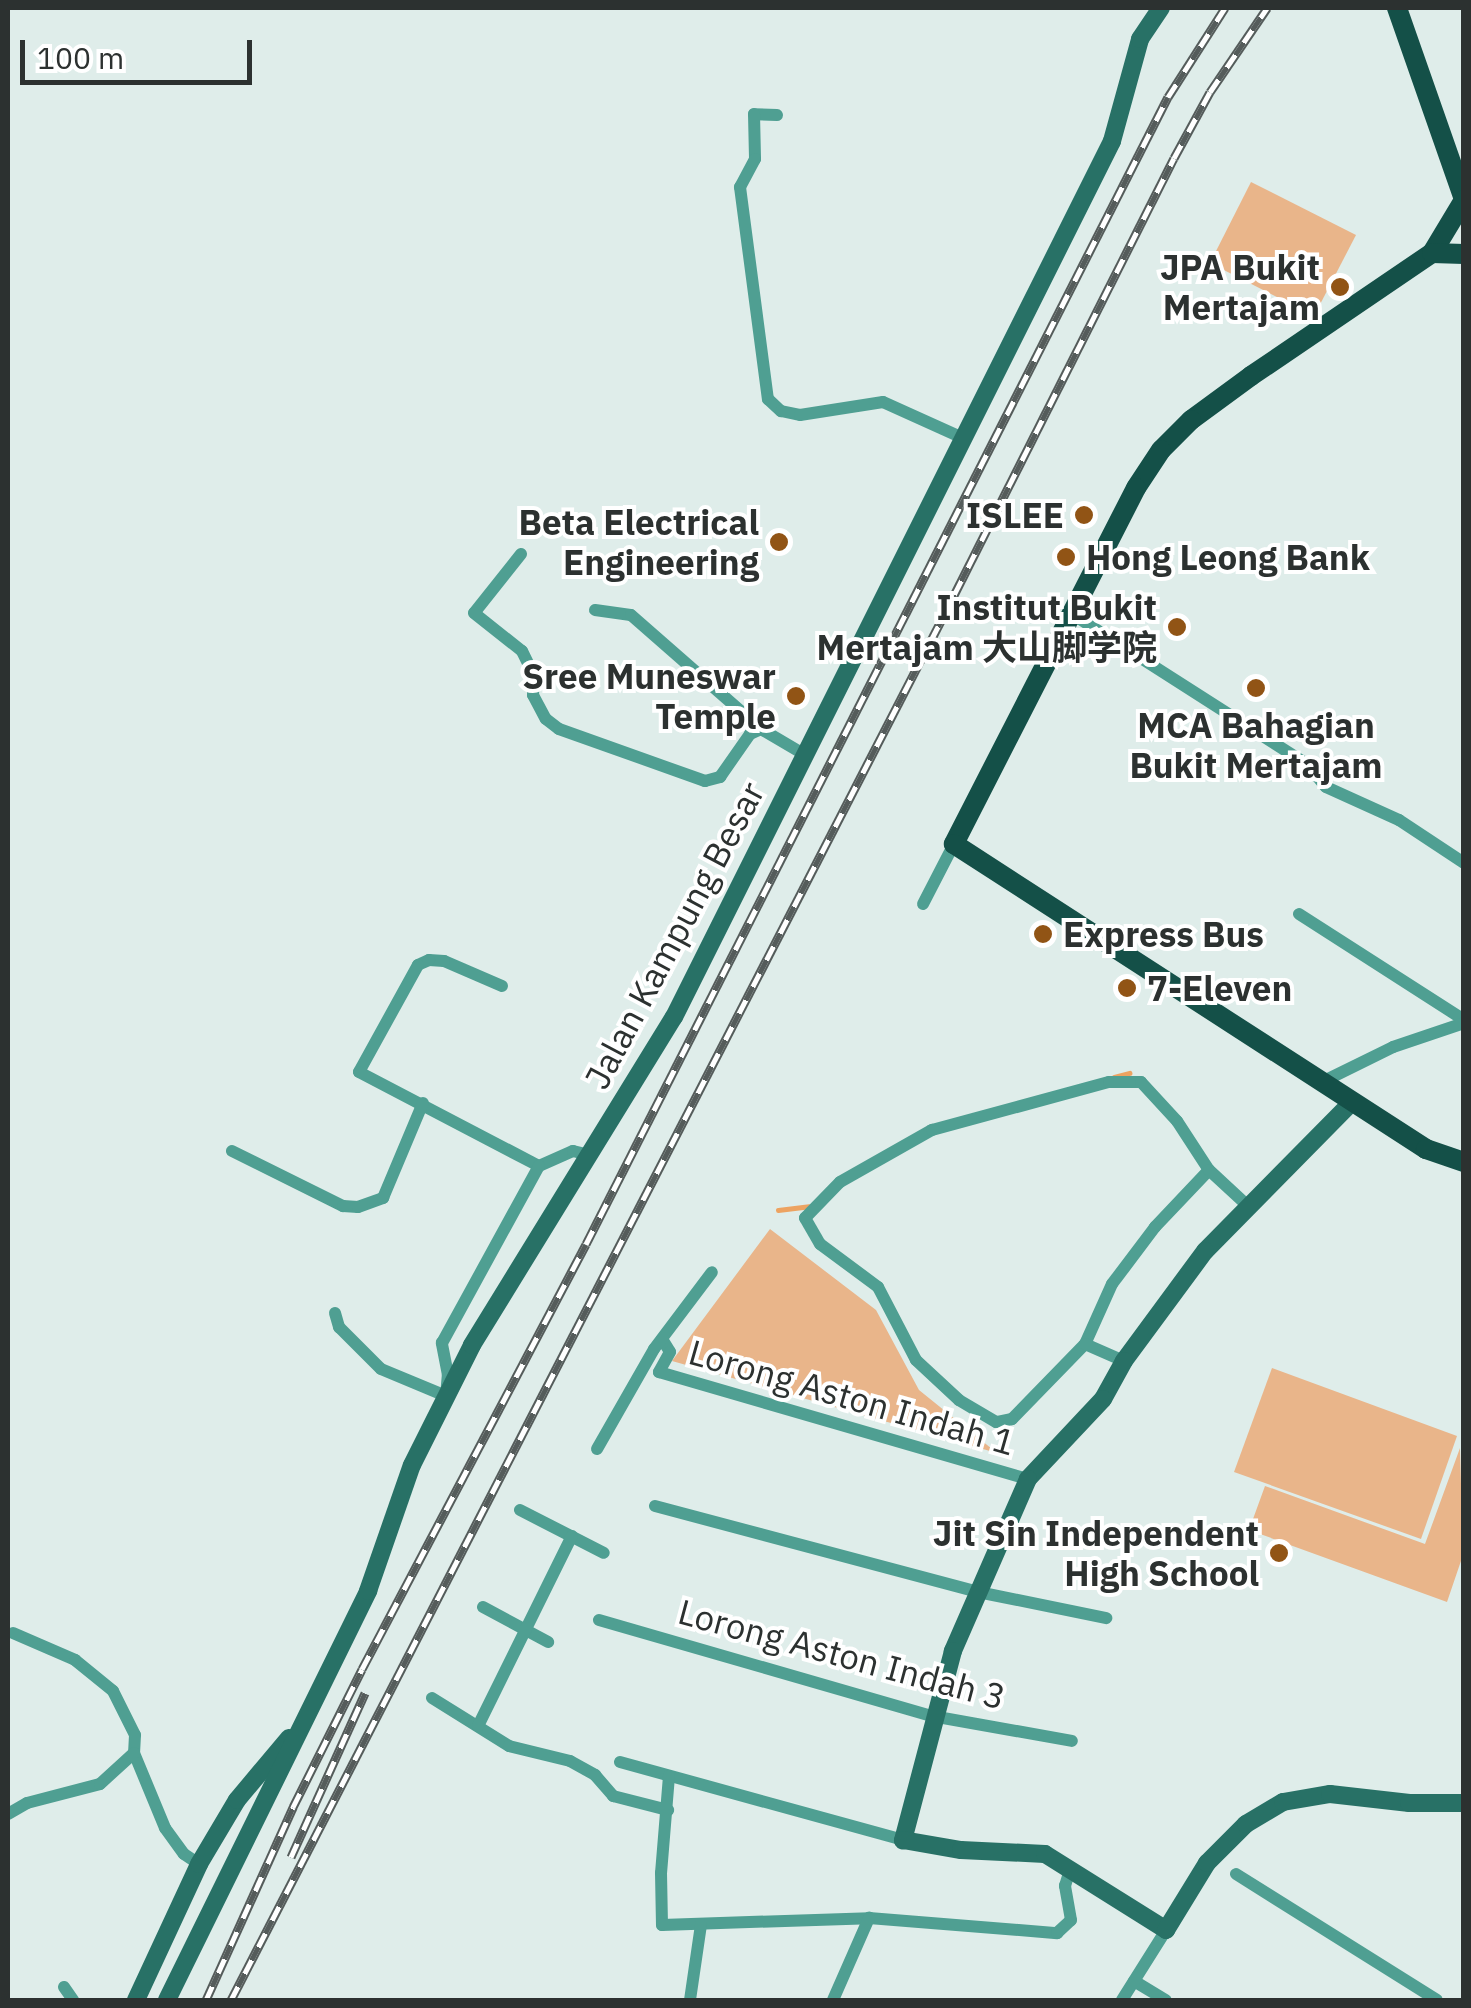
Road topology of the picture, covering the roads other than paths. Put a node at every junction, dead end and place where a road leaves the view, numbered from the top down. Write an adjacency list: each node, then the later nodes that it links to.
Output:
1 (1161, 8): 7 (street, Jalan Kampung Besar)
2 (1396, 8): 4 (main road)
3 (777, 115): 7 (street)
4 (1464, 200): 5 (main road)
5 (1432, 253): 6 (main road); 10 (main road)
6 (1464, 254)
7 (965, 439): 12 (street, Jalan Kampung Besar)
8 (521, 554): 11 (street)
9 (595, 610): 11 (street)
10 (1072, 614): 13 (main road); 14 (street)
11 (761, 729): 12 (street)
12 (807, 756): 23 (street, Jalan Kampung Besar)
13 (954, 844): 15 (street); 19 (main road)
14 (1464, 863)
15 (924, 904)
16 (1300, 914): 18 (street)
17 (502, 986): 21 (street)
18 (1464, 1022): 19 (street)
19 (1322, 1082): 20 (main road)
20 (1352, 1102): 24 (main road); 27 (street)
21 (422, 1103): 22 (street); 25 (street)
22 (232, 1151)
23 (590, 1154): 25 (street); 33 (street, Jalan Kampung Besar)
24 (1464, 1162)
25 (540, 1166): 33 (street)
26 (1210, 1170): 27 (street); 31 (street); 31 (street)
27 (1249, 1207): 32 (street)
28 (712, 1272): 30 (street)
29 (335, 1313): 33 (street)
30 (662, 1339): 34 (street); 35 (street, Lorong Aston Indah 1)
31 (1085, 1344): 32 (street)
32 (1124, 1361): 35 (street)
33 (446, 1396): 49 (street, Jalan Kampung Besar)
34 (597, 1449)
35 (1028, 1479): 40 (street)
36 (654, 1506): 40 (street)
37 (520, 1510): 38 (street)
38 (572, 1536): 39 (street); 44 (street)
39 (604, 1553)
40 (978, 1592): 42 (street); 48 (street)
41 (483, 1607): 44 (street)
42 (1106, 1618)
43 (598, 1620): 48 (street, Lorong Aston Indah 3)
44 (524, 1629): 46 (street); 50 (street)
45 (13, 1633): 52 (street)
46 (548, 1642)
47 (432, 1698): 50 (street)
48 (932, 1716): 51 (street, Lorong Aston Indah 3); 58 (street)
49 (303, 1723): 59 (street, Jalan Kampung Besar); 69 (street, Jalan Kampung Besar)
50 (478, 1726): 56 (street)
51 (1072, 1740)
52 (134, 1753): 57 (street); 59 (street)
53 (620, 1762): 54 (street)
54 (669, 1776): 56 (street); 58 (street)
55 (1464, 1803): 64 (street)
56 (668, 1810): 63 (street)
57 (8, 1814)
58 (903, 1840): 60 (street)
59 (199, 1864): 68 (street, Jalan Kampung Besar)
60 (1070, 1870): 62 (street); 64 (street)
61 (1236, 1874): 74 (street)
62 (868, 1918): 63 (street); 71 (street)
63 (700, 1926): 70 (street)
64 (1166, 1930): 65 (street)
65 (1134, 1981): 72 (street); 73 (street)
66 (64, 1987): 67 (street)
67 (73, 2000)
68 (136, 2000)
69 (167, 2000)
70 (690, 2000)
71 (833, 2000)
72 (1122, 2000)
73 (1166, 2000)
74 (1437, 2000)

